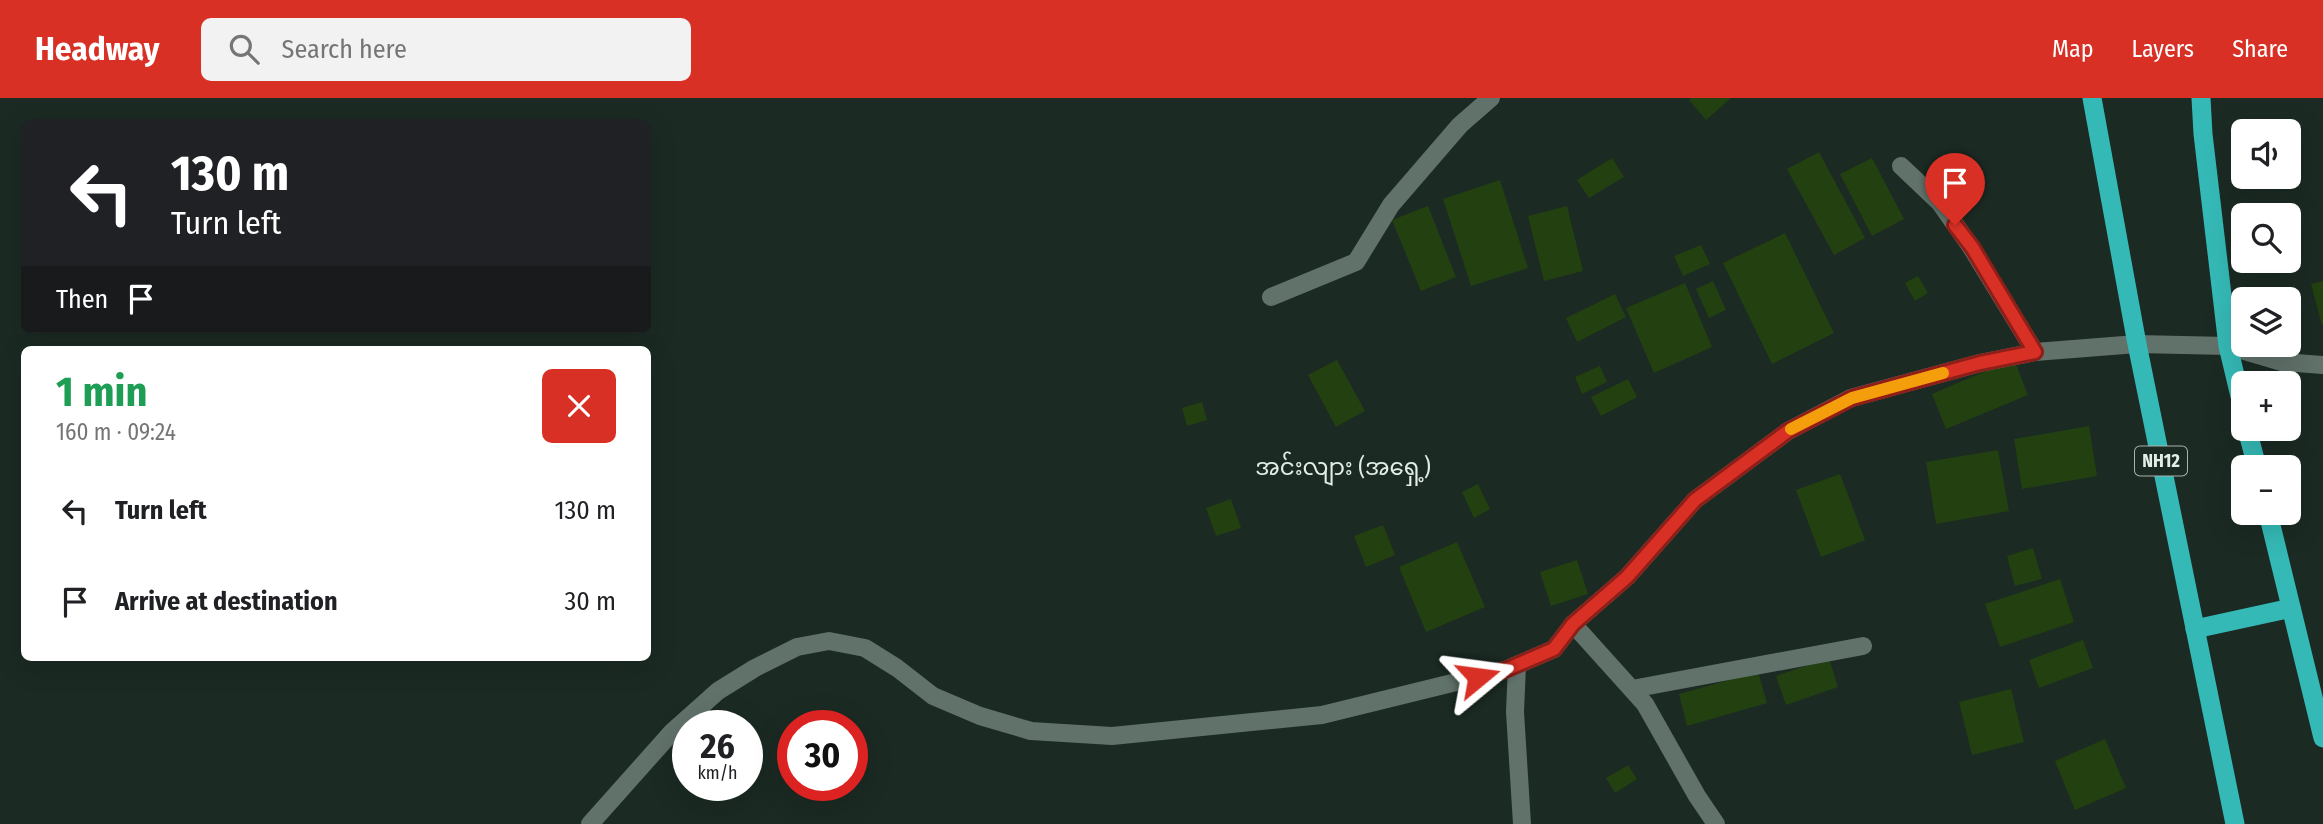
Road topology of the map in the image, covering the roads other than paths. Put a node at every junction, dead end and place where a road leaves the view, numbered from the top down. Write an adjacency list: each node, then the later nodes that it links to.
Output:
1 (1491, 98): 5 (street)
2 (2092, 98): 6 (highway, NH12)
3 (2201, 98): 7 (highway)
4 (1900, 166): 8 (street)
5 (1271, 297)
6 (2137, 344): 7 (street); 8 (street); 14 (highway, NH12)
7 (2228, 346): 9 (street); 10 (highway)
8 (2035, 352): 13 (street)
9 (2323, 365)
10 (2234, 371)
11 (2271, 525): 12 (highway)
12 (2291, 608): 14 (highway); 18 (highway)
13 (1573, 624): 16 (street); 17 (street)
14 (2196, 629): 22 (highway, NH12)
15 (1863, 646): 17 (street)
16 (1517, 665): 19 (street); 20 (street)
17 (1632, 689): 21 (street)
18 (2323, 738)
19 (590, 824)
20 (1522, 824)
21 (1716, 824)
22 (2235, 824)

